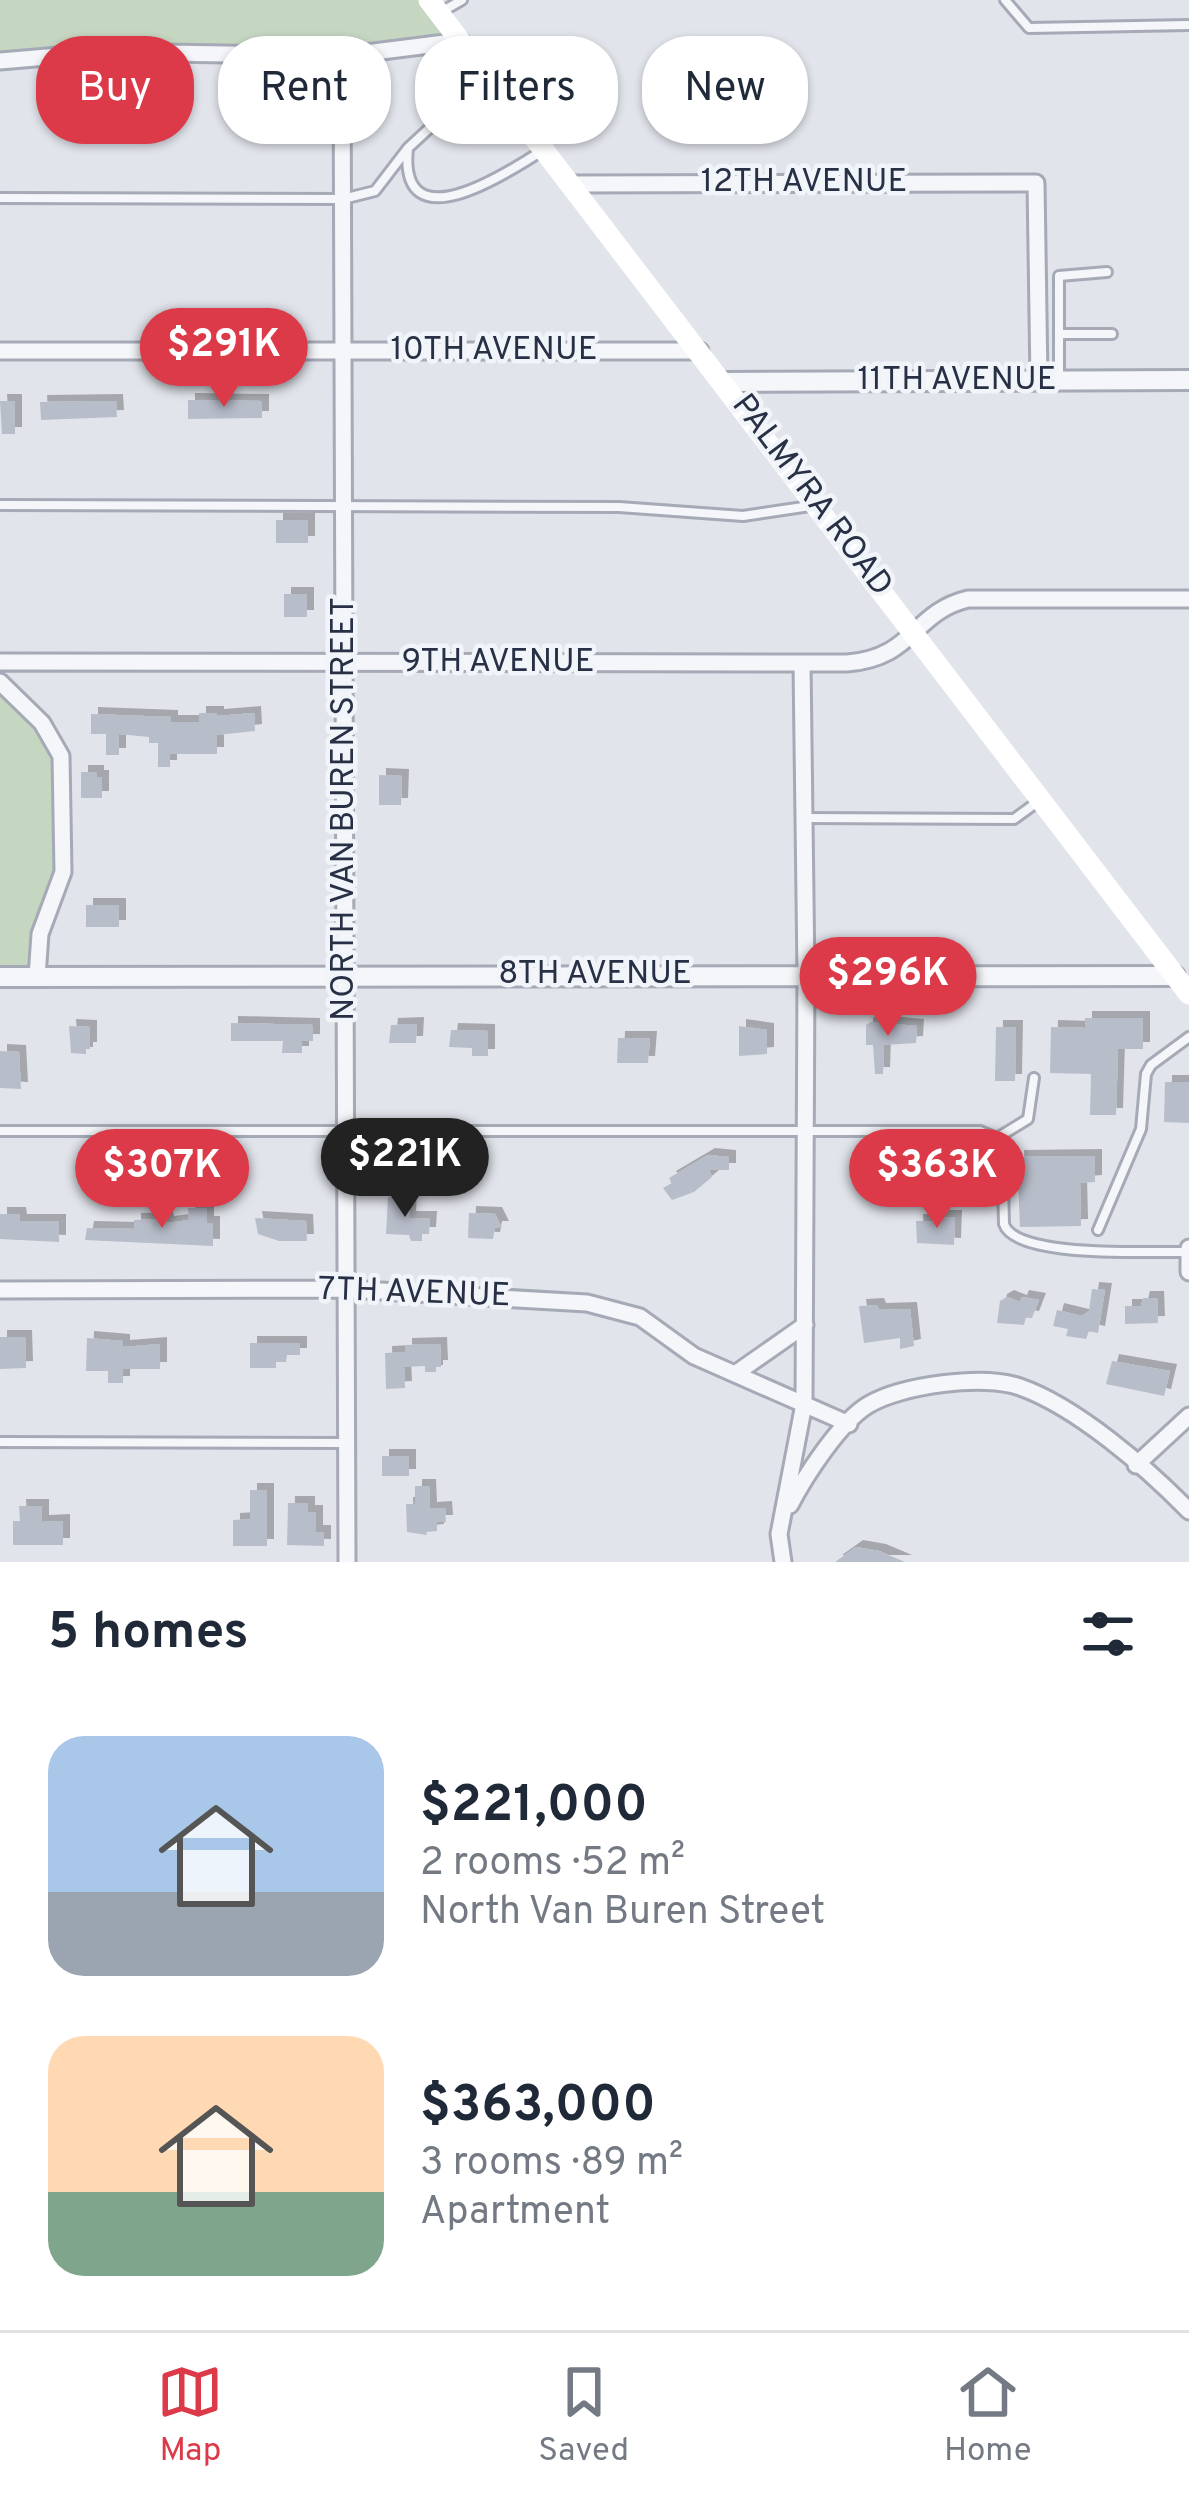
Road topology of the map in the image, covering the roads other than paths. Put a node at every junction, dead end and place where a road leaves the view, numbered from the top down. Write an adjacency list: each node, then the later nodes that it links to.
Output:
1 (462, 0): 3 (lane)
2 (1005, 0): 4 (lane)
3 (434, 7): 5 (main road, PALMYRA ROAD)
4 (1189, 26)
5 (457, 36)
6 (218, 53): 7 (street)
7 (0, 62)
8 (415, 142): 11 (lane)
9 (342, 144): 15 (street, NORTH VAN BUREN STREET)
10 (540, 144): 12 (main road, PALMYRA ROAD)
11 (408, 148): 12 (lane); 15 (lane)
12 (544, 149): 13 (main road, PALMYRA ROAD)
13 (571, 184): 21 (main road, PALMYRA ROAD); 23 (street, 12TH AVENUE)
14 (0, 198): 15 (lane)
15 (343, 199): 20 (street, NORTH VAN BUREN STREET)
16 (1107, 272): 17 (lane)
17 (1058, 334): 18 (lane); 23 (lane)
18 (1112, 334)
19 (0, 351): 20 (street, 10TH AVENUE)
20 (344, 351): 21 (street, 10TH AVENUE); 27 (street, NORTH VAN BUREN STREET)
21 (700, 351): 24 (main road, PALMYRA ROAD)
22 (1189, 380): 23 (street, 11TH AVENUE)
23 (1049, 381): 24 (street, 11TH AVENUE)
24 (725, 382): 26 (main road, PALMYRA ROAD)
25 (0, 505): 27 (lane)
26 (817, 505): 27 (lane); 29 (main road, PALMYRA ROAD)
27 (344, 506): 32 (street, NORTH VAN BUREN STREET)
28 (1189, 599): 29 (street)
29 (916, 633): 31 (street, 9TH AVENUE); 34 (main road, PALMYRA ROAD)
30 (0, 662): 32 (street, 9TH AVENUE)
31 (802, 663): 32 (street, 9TH AVENUE); 35 (street)
32 (344, 664): 36 (street, NORTH VAN BUREN STREET)
33 (0, 682): 39 (street)
34 (1041, 800): 35 (lane); 40 (main road, PALMYRA ROAD)
35 (802, 818): 37 (street)
36 (347, 975): 37 (street, 8TH AVENUE); 39 (street, 8TH AVENUE); 45 (street, NORTH VAN BUREN STREET)
37 (806, 975): 40 (street, 8TH AVENUE); 44 (street)
38 (0, 977): 39 (street, 8TH AVENUE)
39 (38, 977)
40 (1184, 982)
41 (1189, 1037): 47 (lane)
42 (1034, 1078): 46 (lane)
43 (0, 1131): 45 (lane)
44 (804, 1133): 45 (lane); 46 (lane); 52 (street)
45 (346, 1134): 50 (street, NORTH VAN BUREN STREET)
46 (998, 1138): 48 (lane)
47 (1098, 1230)
48 (1188, 1250): 49 (street)
49 (1189, 1272)
50 (347, 1289): 51 (street, 7TH AVENUE); 53 (street, 7TH AVENUE); 58 (street, NORTH VAN BUREN STREET)
51 (0, 1290)
52 (805, 1325): 53 (street); 54 (street)
53 (735, 1374): 54 (street, 7TH AVENUE)
54 (804, 1404): 56 (street, 7TH AVENUE); 61 (street)
55 (1189, 1416): 59 (street)
56 (849, 1424): 59 (street); 61 (street)
57 (0, 1442): 58 (lane)
58 (347, 1444): 62 (street, NORTH VAN BUREN STREET)
59 (1136, 1465): 60 (street)
60 (1189, 1511)
61 (782, 1521): 63 (street)
62 (347, 1562)
63 (783, 1562)

